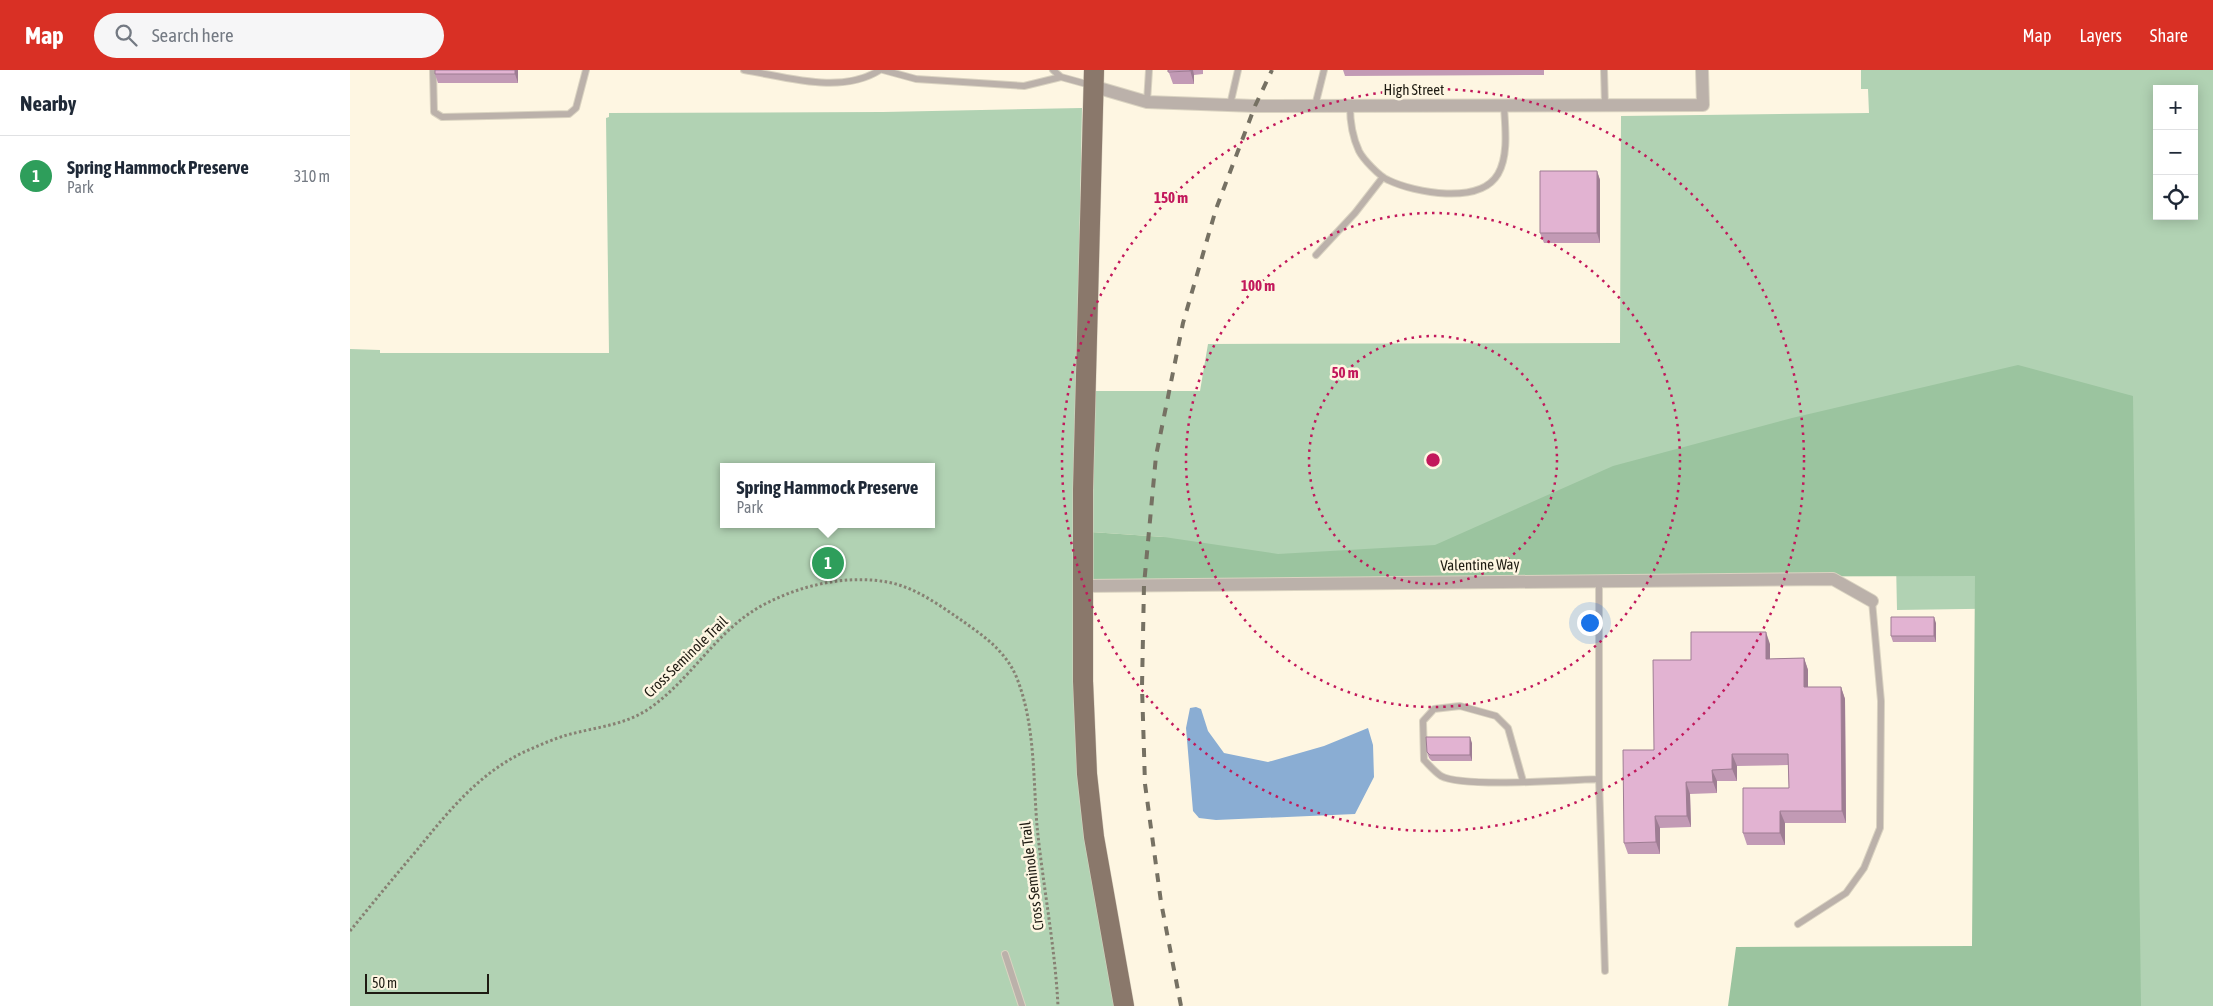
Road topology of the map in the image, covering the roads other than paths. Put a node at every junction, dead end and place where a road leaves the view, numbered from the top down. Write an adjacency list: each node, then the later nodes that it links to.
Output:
1 (433, 70): 2 (lane)
2 (586, 70)
3 (744, 70): 4 (lane)
4 (881, 70): 11 (lane)
5 (1053, 70): 11 (lane)
6 (1149, 70): 13 (lane)
7 (1238, 70): 14 (lane)
8 (1324, 70): 16 (lane)
9 (1604, 70): 15 (lane)
10 (1702, 70): 15 (street, High Street)
11 (1061, 78): 12 (lane)
12 (1093, 78): 13 (street, High Street); 22 (main road)
13 (1147, 102): 14 (street, High Street)
14 (1230, 105): 16 (street, High Street)
15 (1605, 105): 18 (street, High Street)
16 (1315, 106): 17 (street, High Street)
17 (1350, 106): 18 (street, High Street); 19 (lane)
18 (1504, 106): 19 (lane)
19 (1383, 177): 20 (lane)
20 (1316, 255)
21 (1599, 581): 22 (street, Valentine Way); 23 (street, Valentine Way); 24 (lane)
22 (1082, 586): 30 (main road)
23 (1872, 601): 26 (lane)
24 (1599, 779): 25 (lane); 28 (lane)
25 (1523, 781): 25 (lane)
26 (1798, 924)
27 (1005, 954): 29 (lane)
28 (1605, 971)
29 (1022, 1006)
30 (1124, 1006)

